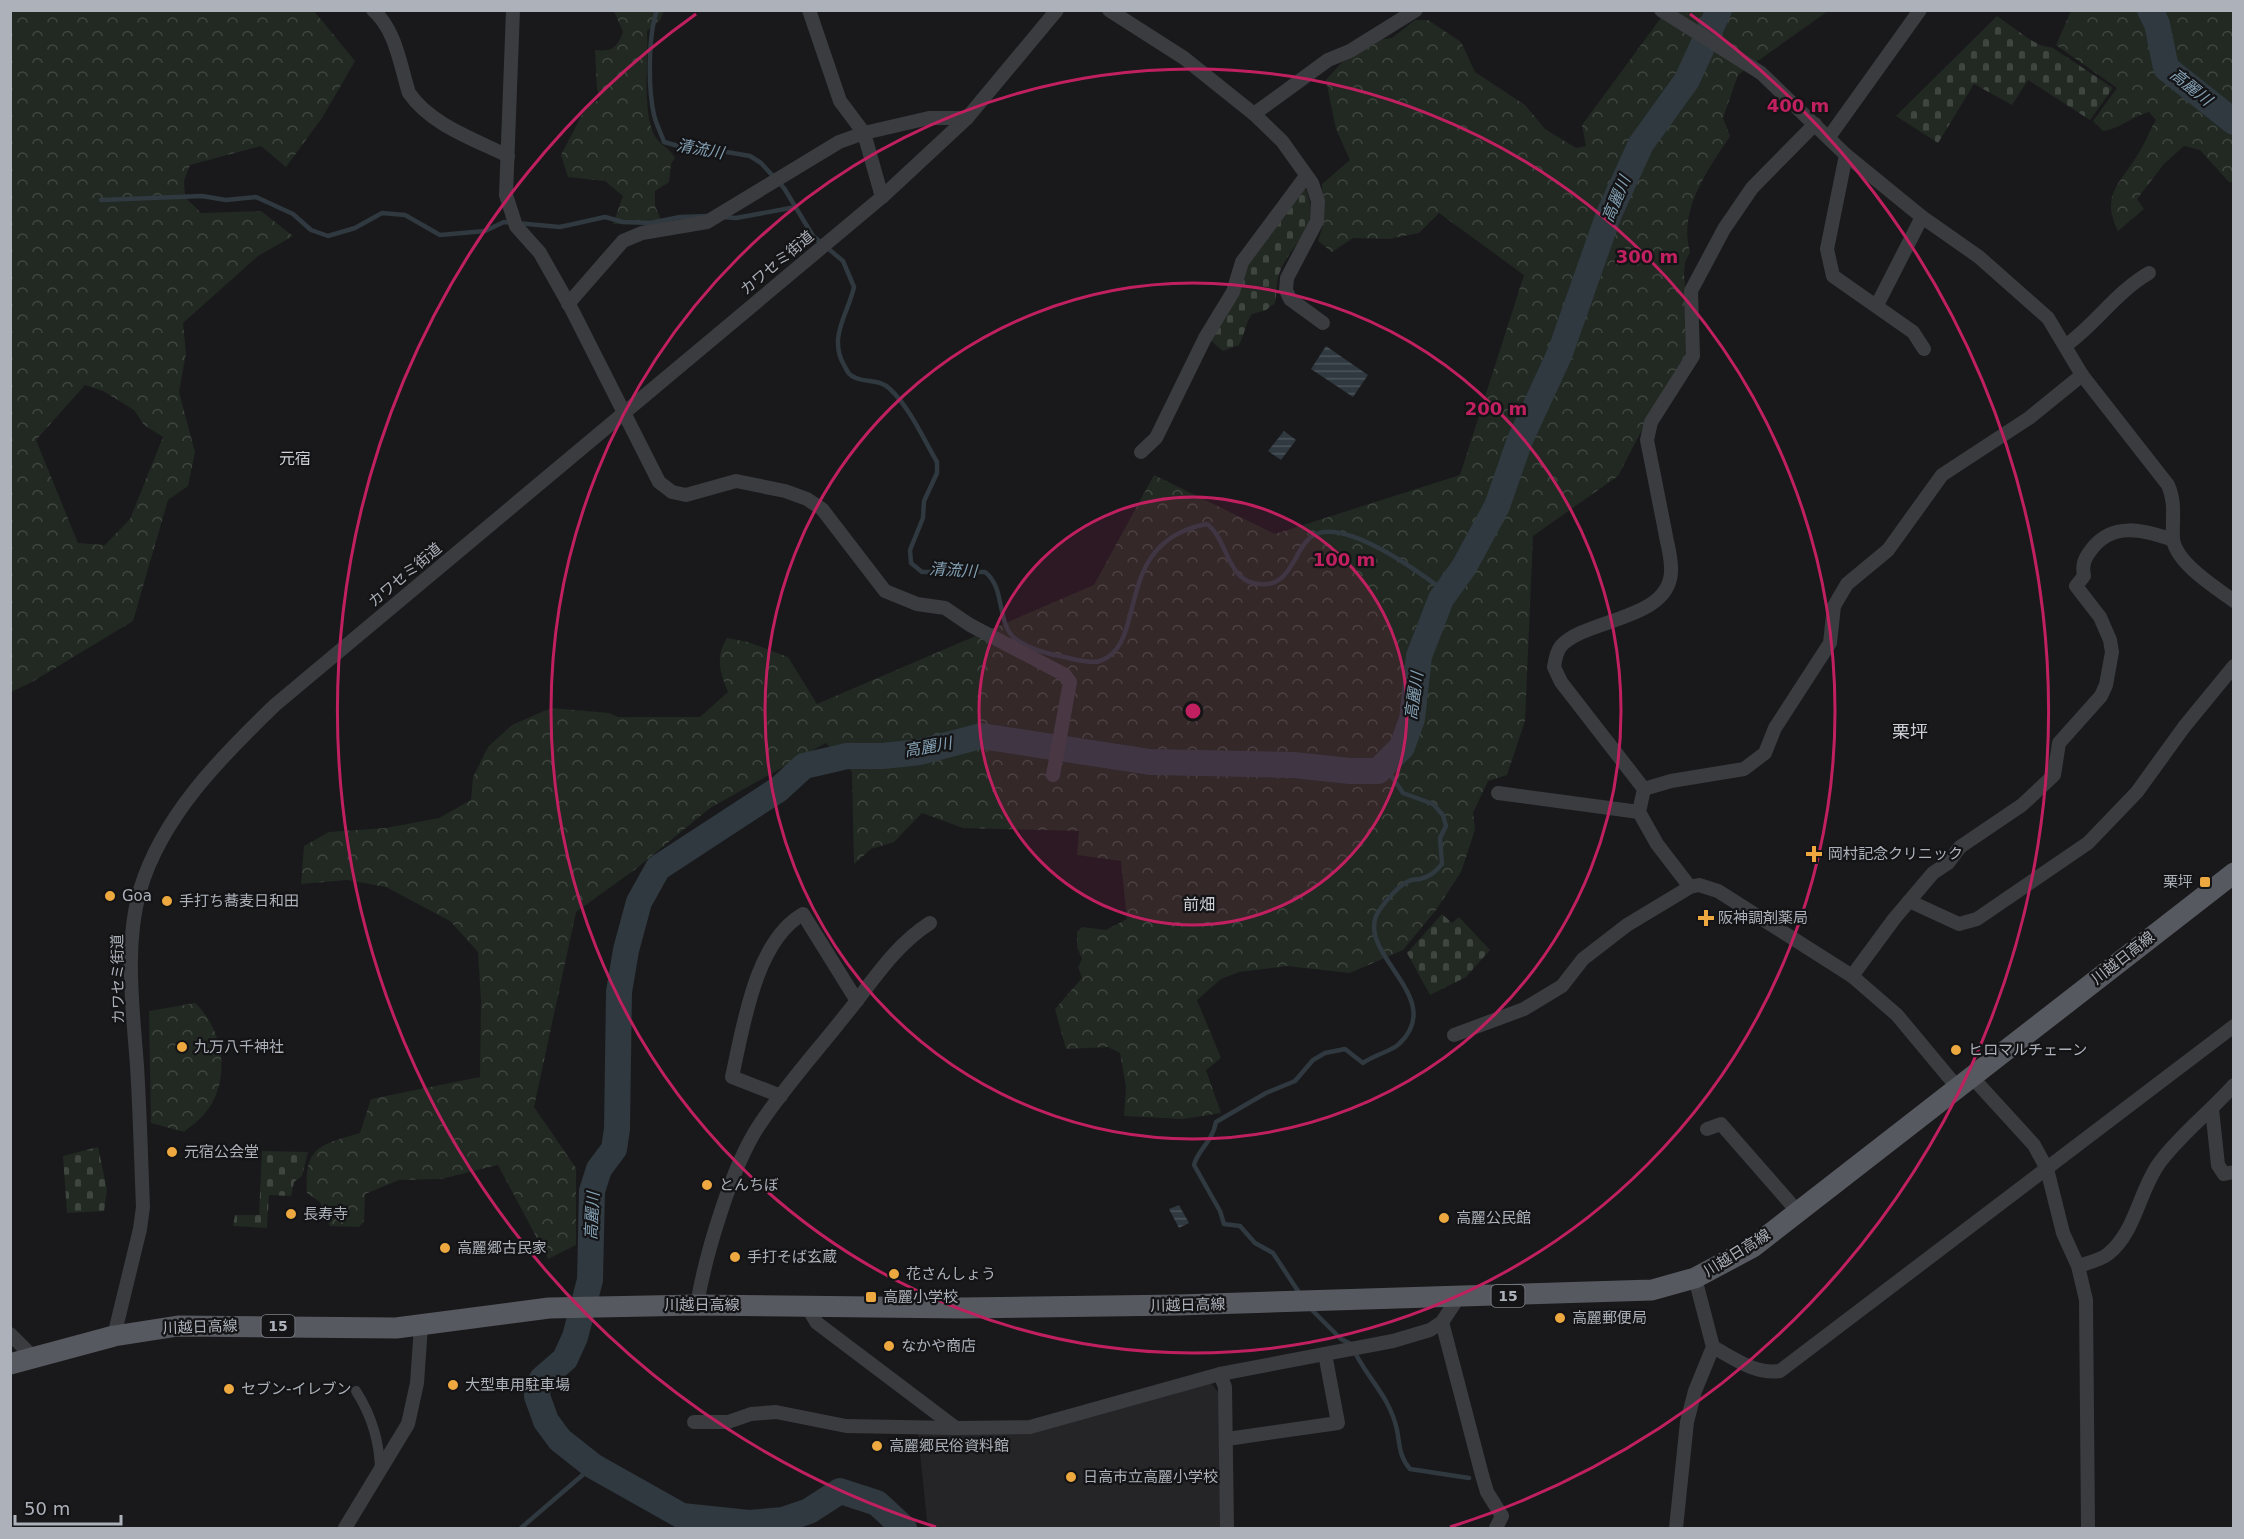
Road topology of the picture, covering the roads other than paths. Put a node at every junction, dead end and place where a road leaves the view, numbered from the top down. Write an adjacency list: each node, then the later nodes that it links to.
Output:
1 (373, 10): 15 (street)
2 (513, 10): 15 (street)
3 (809, 10): 12 (street)
4 (1057, 10): 10 (street, カワセミ街道)
5 (1109, 10): 9 (street)
6 (1416, 10): 9 (street)
7 (1920, 10): 13 (street)
8 (1665, 14): 11 (street)
9 (1254, 114): 16 (street)
10 (967, 118): 12 (street); 17 (street, カワセミ街道)
11 (1815, 124): 13 (street); 32 (street)
12 (864, 133): 17 (street); 20 (street)
13 (1829, 137): 14 (street)
14 (1846, 155): 18 (street); 21 (street)
15 (508, 156): 20 (street)
16 (1306, 176): 22 (street); 27 (street)
17 (882, 197): 26 (street, カワセミ街道)
18 (1922, 217): 21 (street); 23 (street)
19 (2149, 273): 23 (street)
20 (568, 303): 26 (street)
21 (1876, 305): 24 (street)
22 (1323, 323)
23 (2066, 346): 25 (street)
24 (1924, 349)
25 (2082, 375): 28 (street); 32 (street)
26 (623, 414): 31 (street); 59 (street, カワセミ街道)
27 (1141, 452)
28 (2173, 540): 29 (street); 37 (street)
29 (2234, 601)
30 (2234, 666): 37 (street)
31 (1053, 776)
32 (1644, 789): 34 (street)
33 (1498, 793): 34 (street)
34 (1639, 813): 36 (street)
35 (2234, 873): 43 (main road, 川越日高線 / 15)
36 (1690, 886): 39 (street); 42 (street)
37 (1909, 901): 39 (street)
38 (930, 923): 40 (street)
39 (1852, 976): 43 (street)
40 (857, 1001): 45 (street); 45 (street)
41 (2234, 1026): 48 (street)
42 (1454, 1035)
43 (1964, 1081): 48 (street); 50 (main road, 川越日高線 / 15)
44 (2234, 1085): 46 (street)
45 (781, 1096): 54 (street)
46 (2212, 1109): 49 (street); 51 (street)
47 (1707, 1129): 50 (street)
48 (2047, 1169): 51 (street); 60 (street)
49 (2234, 1172)
50 (1798, 1212): 52 (main road, 川越日高線 / 15)
51 (2078, 1266): 74 (street)
52 (1695, 1278): 53 (main road, 川越日高線 / 15); 60 (street)
53 (1458, 1298): 55 (main road, 川越日高線 / 15); 56 (street)
54 (698, 1305): 55 (main road, 川越日高線 / 15); 57 (main road, 川越日高線 / 15)
55 (806, 1305): 67 (street)
56 (1442, 1322): 61 (street); 72 (street)
57 (421, 1326): 59 (main road, 川越日高線 / 15); 69 (street)
58 (10, 1334): 62 (street)
59 (114, 1336): 62 (main road, 川越日高線 / 15)
60 (1713, 1347): 73 (street)
61 (1325, 1354): 64 (street); 68 (street)
62 (33, 1358): 63 (main road, 川越日高線 / 15)
63 (10, 1364)
64 (1220, 1374): 67 (street); 68 (street)
65 (356, 1390): 69 (street)
66 (694, 1422): 67 (street)
67 (956, 1428)
68 (1227, 1439): 71 (street)
69 (380, 1474): 70 (street)
70 (345, 1528)
71 (1227, 1528)
72 (1496, 1528)
73 (1676, 1528)
74 (2088, 1528)

